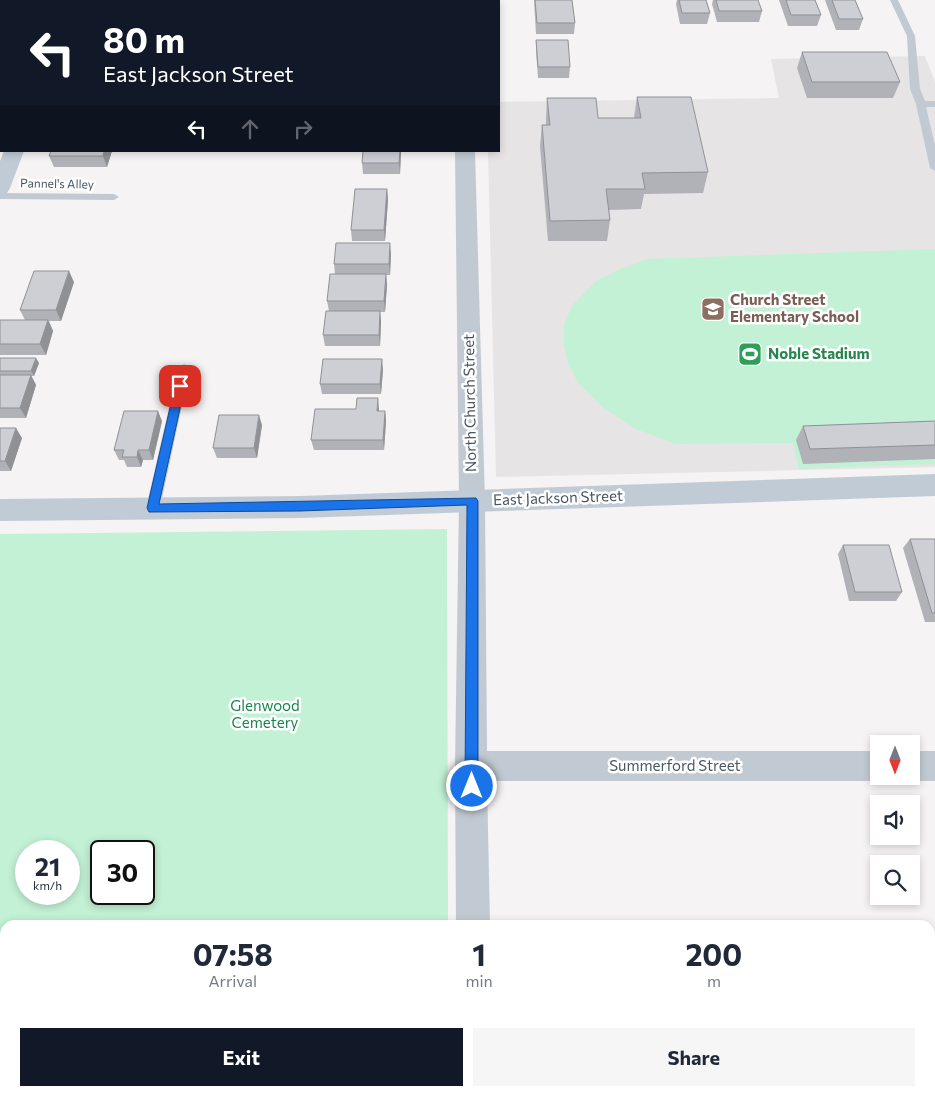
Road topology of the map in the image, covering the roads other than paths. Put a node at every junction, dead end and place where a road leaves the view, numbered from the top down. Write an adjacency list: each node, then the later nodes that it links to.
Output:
1 (894, 0): 2 (lane)
2 (921, 104): 3 (lane); 6 (lane)
3 (935, 104)
4 (465, 152): 12 (street, North Church Street)
5 (8, 160): 7 (street)
6 (935, 168)
7 (0, 188)
8 (0, 196): 9 (lane, Pannel's Alley)
9 (114, 197)
10 (184, 368): 13 (lane)
11 (935, 485): 12 (street, East Jackson Street)
12 (472, 501): 13 (street, East Jackson Street); 15 (street, North Church Street)
13 (152, 508): 14 (street, East Jackson Street)
14 (0, 510)
15 (471, 766): 16 (street, Summerford Street); 19 (street, North Church Street)
16 (870, 766)
17 (920, 766): 18 (street)
18 (935, 766)
19 (473, 920)

